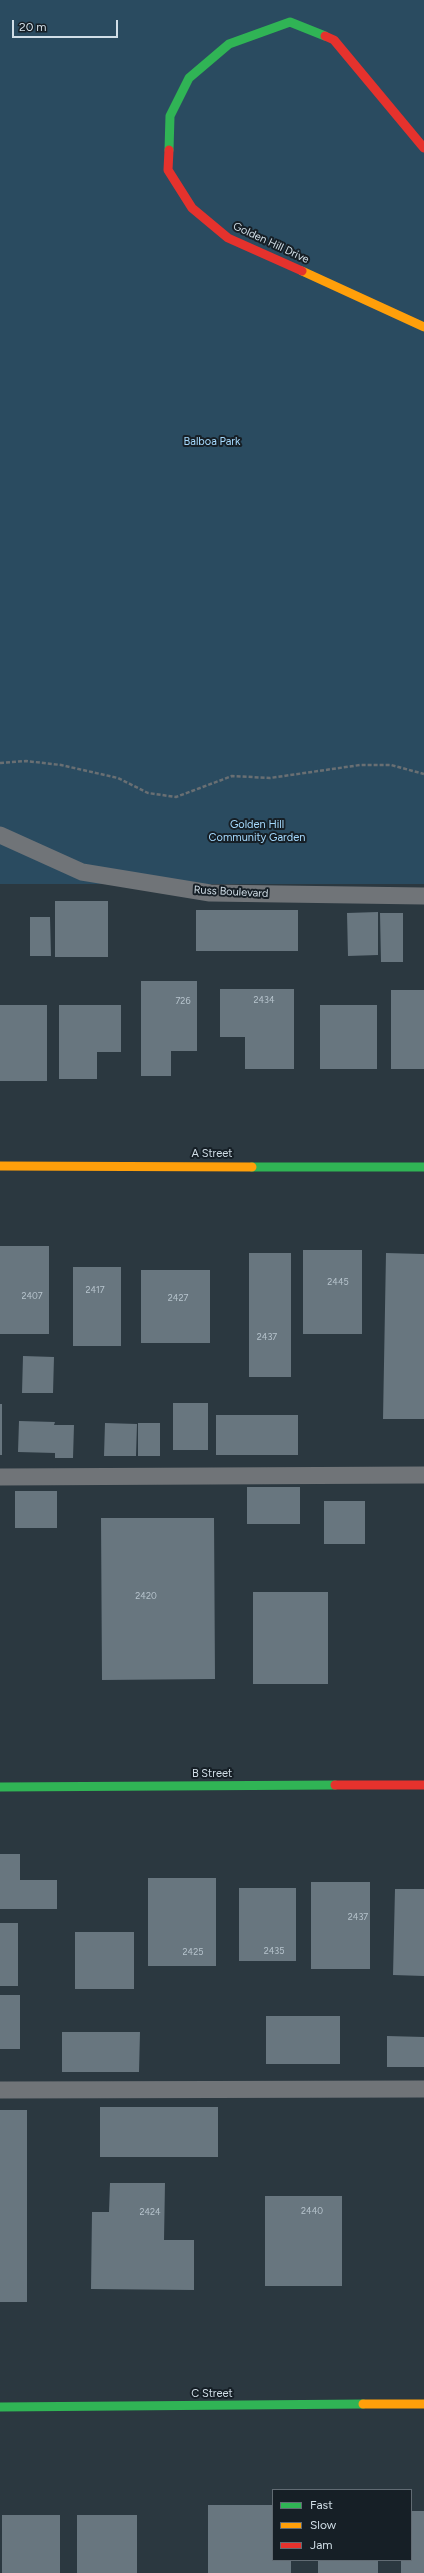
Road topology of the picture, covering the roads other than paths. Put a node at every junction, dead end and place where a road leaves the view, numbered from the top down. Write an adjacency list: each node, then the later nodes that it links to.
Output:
1 (424, 148): 2 (street, Golden Hill Drive)
2 (424, 327)
3 (0, 835): 4 (lane, Russ Boulevard)
4 (424, 896)
5 (0, 1166): 6 (street, A Street)
6 (424, 1167)
7 (424, 1475): 8 (lane)
8 (0, 1477)
9 (424, 1785): 10 (street, B Street)
10 (0, 1787)
11 (424, 2089): 12 (lane)
12 (0, 2090)
13 (424, 2404): 14 (street, C Street)
14 (0, 2407)

